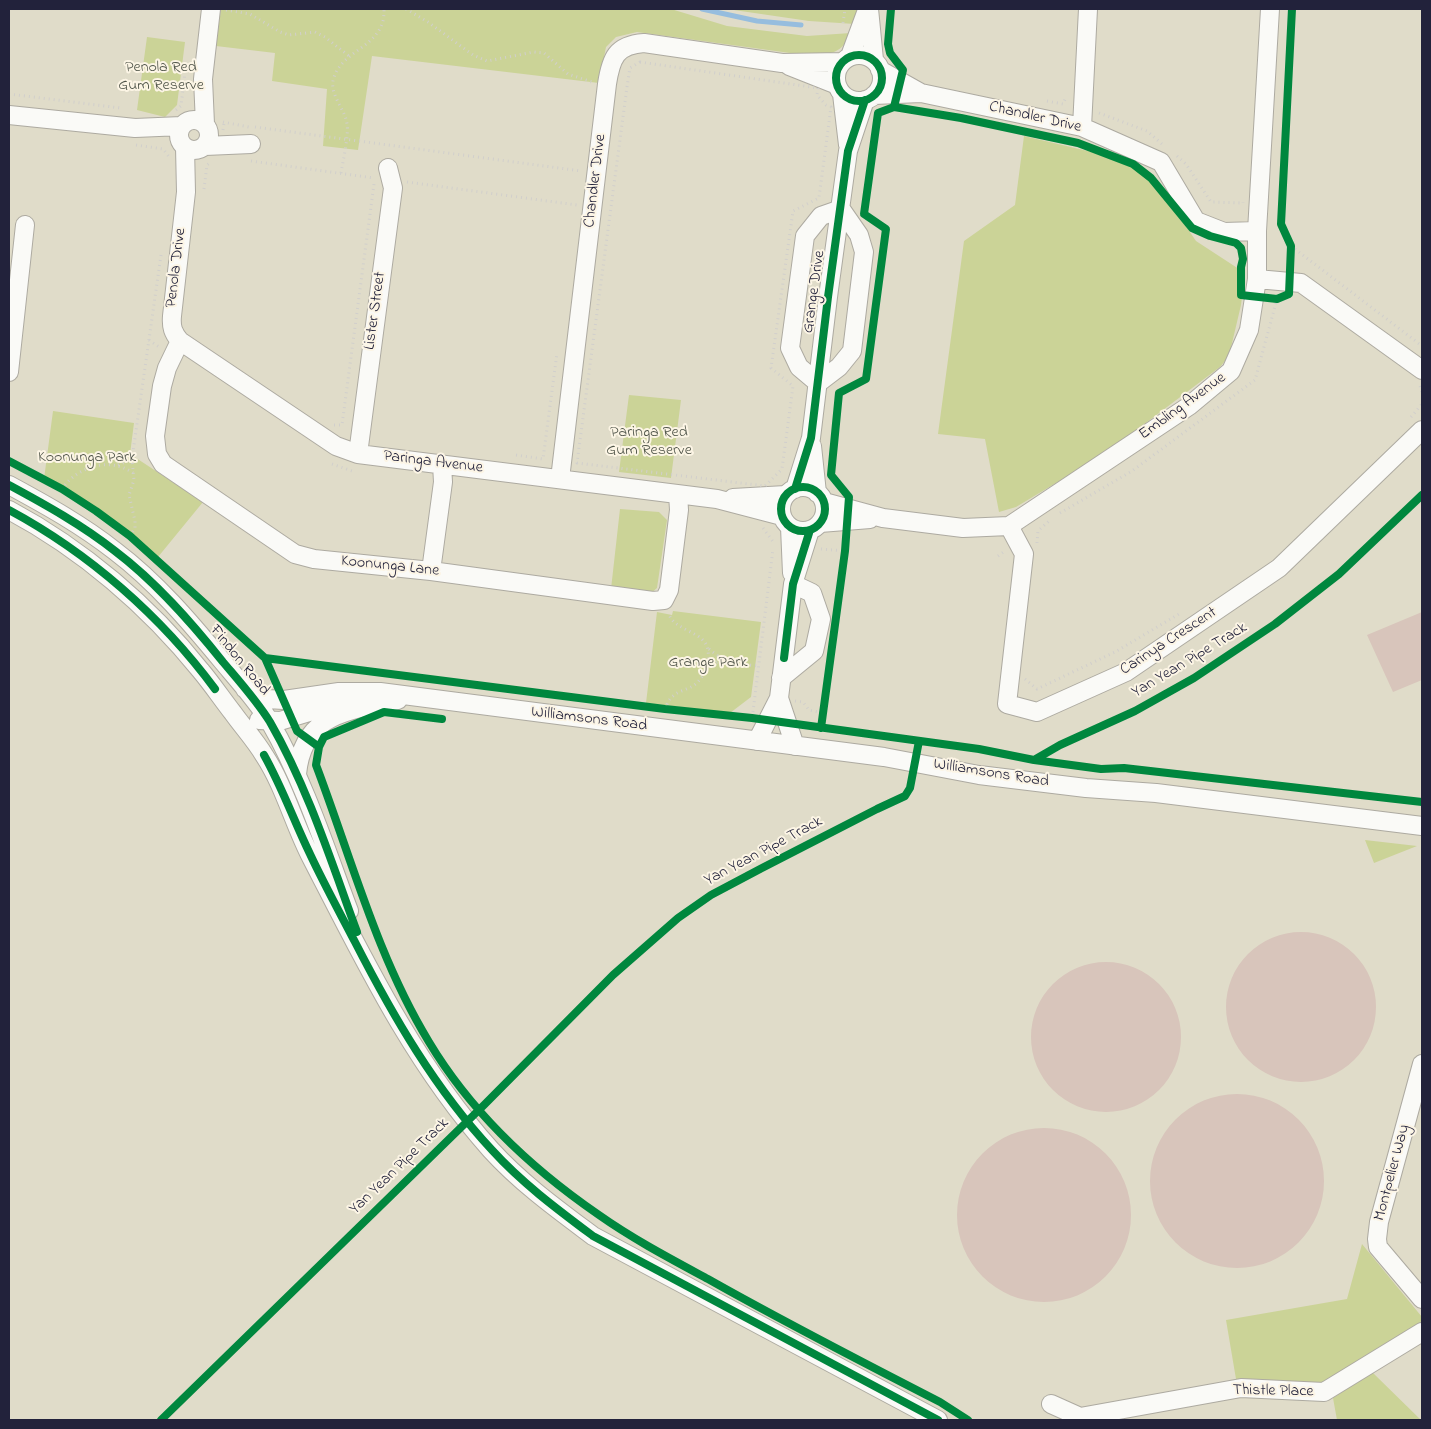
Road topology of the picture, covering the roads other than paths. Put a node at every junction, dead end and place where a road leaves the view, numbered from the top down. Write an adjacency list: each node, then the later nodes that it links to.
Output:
1 (216, 9): 13 (street, Penola Drive)
2 (868, 9): 5 (street); 7 (street)
3 (1088, 9): 12 (street)
4 (1270, 9): 18 (street, Embling Avenue)
5 (846, 59): 6 (street, Chandler Drive); 7 (street); 8 (street)
6 (782, 63): 8 (street, Chandler Drive); 28 (street, Chandler Drive)
7 (877, 65): 9 (street, Chandler Drive); 10 (street)
8 (840, 89): 10 (street); 14 (street, Grange Drive)
9 (922, 93): 10 (street, Chandler Drive); 12 (street, Chandler Drive)
10 (869, 98): 14 (street, Grange Drive)
11 (9, 115): 13 (street)
12 (1082, 127): 18 (street, Chandler Drive)
13 (199, 136): 20 (street, Penola Drive)
14 (848, 151): 16 (street, Grange Drive)
15 (390, 174): 26 (street, Lister Street)
16 (841, 209): 23 (street, Grange Drive); 23 (street); 23 (street)
17 (25, 225): 21 (street)
18 (1257, 231): 19 (street, Embling Avenue)
19 (1257, 279): 22 (street); 38 (street, Embling Avenue)
20 (177, 349): 26 (street, Paringa Avenue); 39 (street, Koonunga Lane)
21 (9, 363)
22 (1422, 370)
23 (818, 383): 25 (street, Grange Drive)
24 (1416, 424): 38 (street, Carinya Crescent)
25 (811, 438): 30 (street, Grange Drive); 32 (street, Grange Drive)
26 (358, 454): 27 (street, Paringa Avenue)
27 (442, 465): 28 (street, Paringa Avenue); 39 (street)
28 (560, 479): 31 (street, Paringa Avenue)
29 (9, 485): 42 (street, Findon Road)
30 (790, 492): 32 (street); 33 (street, Paringa Avenue); 36 (street)
31 (678, 494): 33 (street, Paringa Avenue); 39 (street, Koonunga Lane)
32 (820, 497): 35 (street); 37 (street)
33 (718, 499): 36 (street, Paringa Avenue)
34 (9, 510): 46 (street, Findon Road)
35 (883, 518): 37 (street); 38 (street)
36 (786, 522): 37 (street); 40 (street)
37 (815, 526): 40 (street)
38 (1009, 526)
39 (431, 571)
40 (793, 584): 41 (street); 41 (street)
41 (781, 678): 44 (street)
42 (245, 689): 45 (street, Williamsons Road); 47 (street, Findon Road)
43 (411, 697): 45 (street, Williamsons Road); 47 (street, Williamsons Road); 48 (street, Williamsons Road); 51 (street)
44 (779, 698): 48 (street); 49 (street)
45 (284, 700): 47 (street)
46 (226, 704): 47 (street); 50 (street, Findon Road)
47 (267, 720): 50 (street); 51 (street, Findon Road)
48 (757, 741): 49 (street, Williamsons Road)
49 (795, 746): 52 (street, Williamsons Road)
50 (264, 754): 53 (street, Findon Road)
51 (297, 774): 53 (street, Findon Road)
52 (1422, 826)
53 (377, 984): 58 (street, Findon Road)
54 (1422, 1064): 55 (street, Montpelier Way)
55 (1422, 1299)
56 (1422, 1332): 57 (street, Thistle Place)
57 (1051, 1404)
58 (938, 1420)

